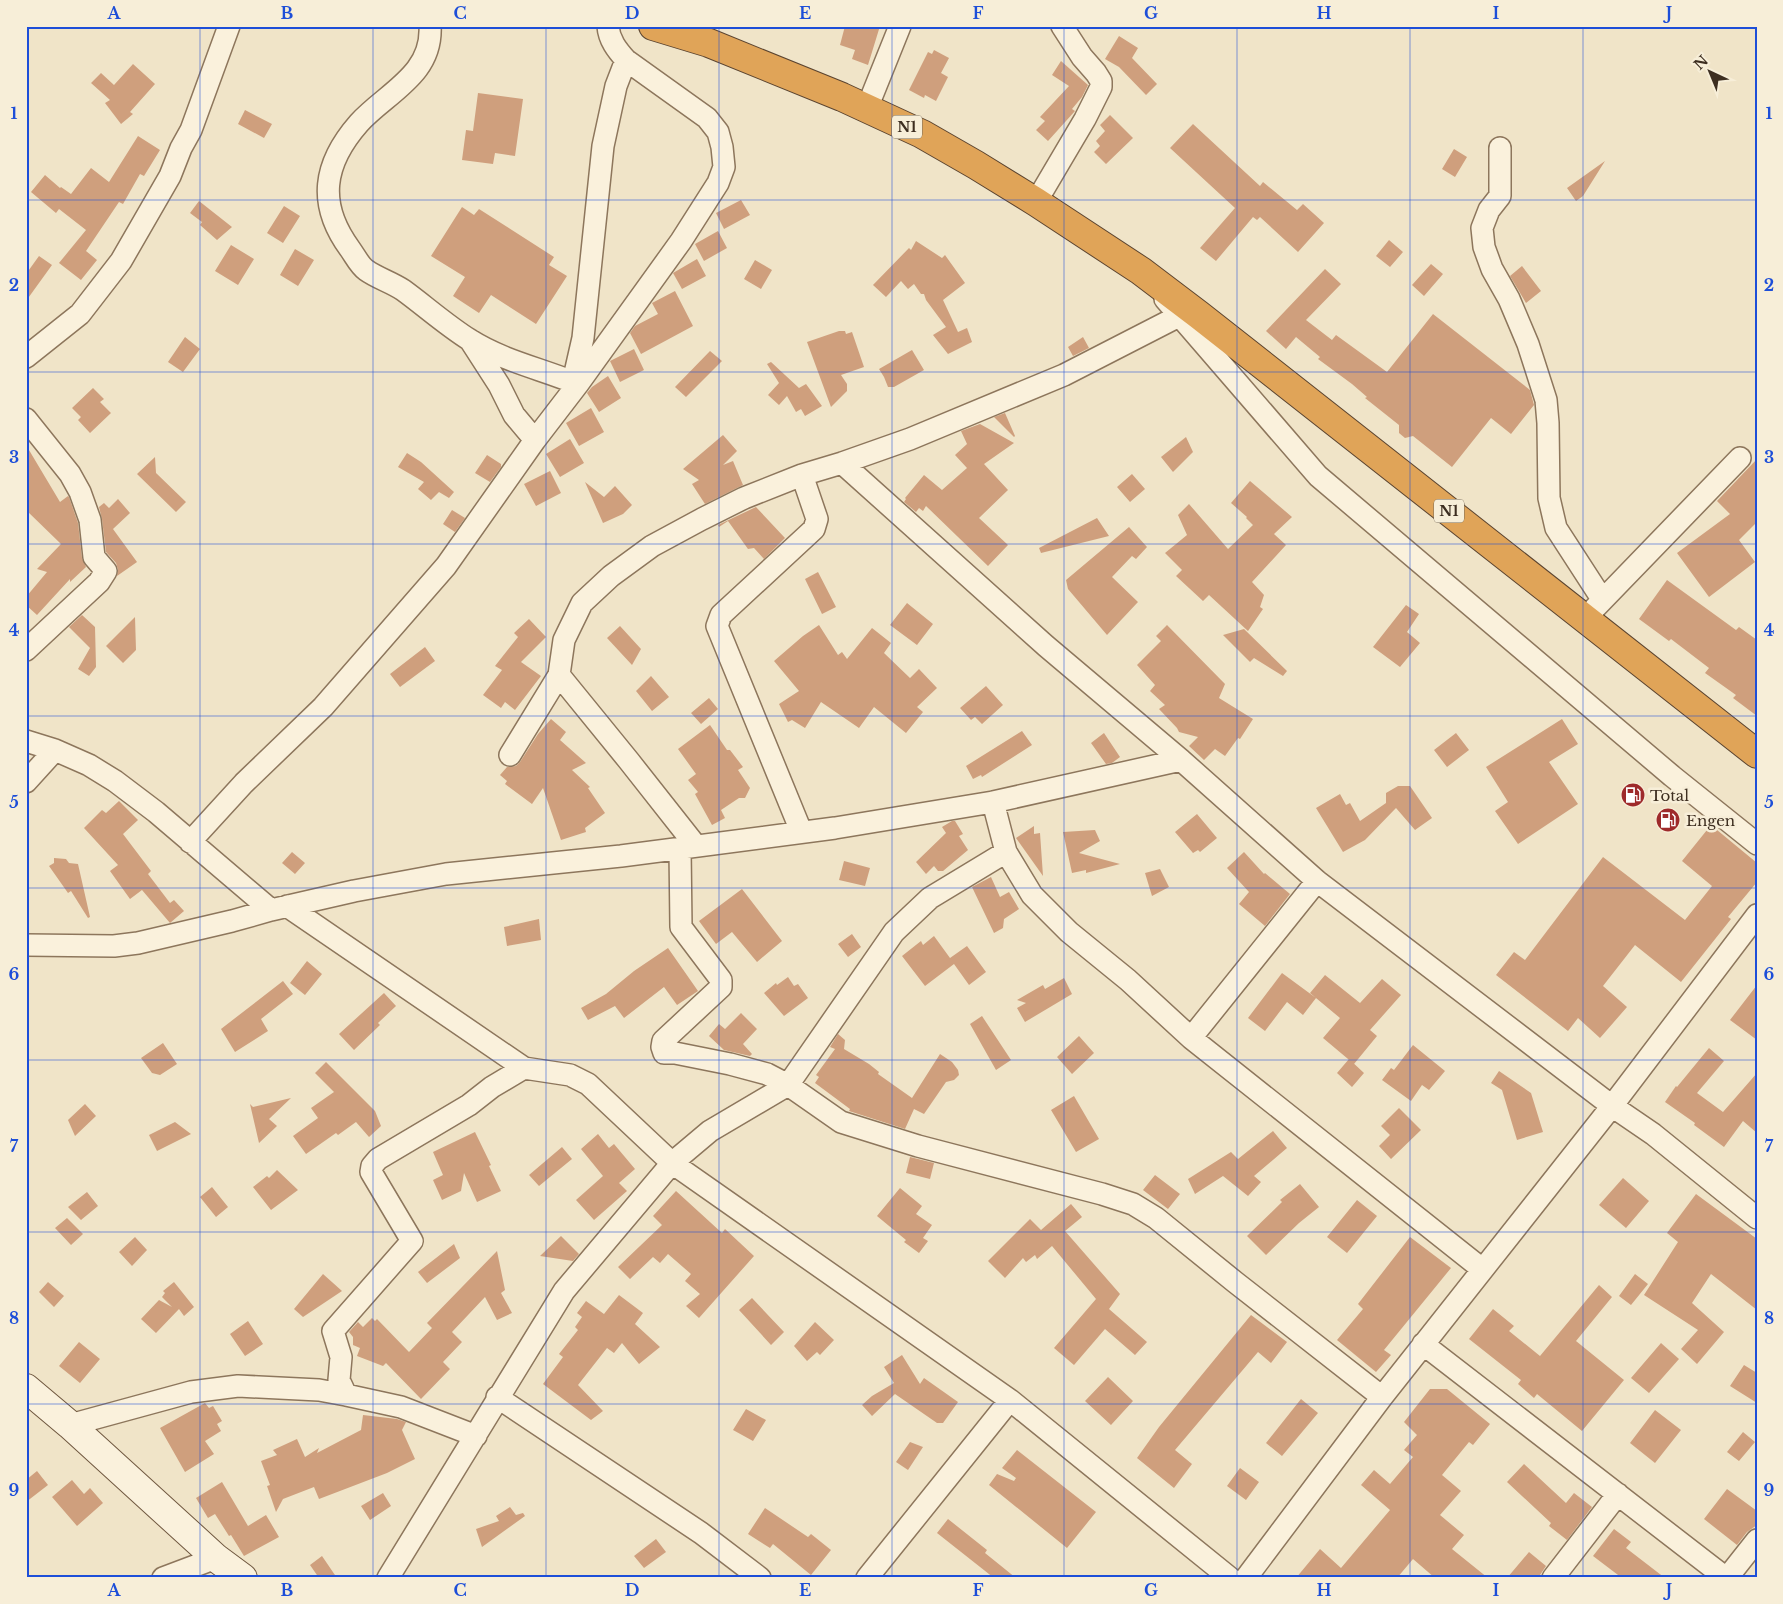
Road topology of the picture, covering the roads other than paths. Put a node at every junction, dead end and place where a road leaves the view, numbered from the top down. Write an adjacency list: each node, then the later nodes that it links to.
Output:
1 (229, 26): 14 (street)
2 (430, 26): 13 (street)
3 (608, 26): 7 (street)
4 (653, 26): 8 (highway, N1)
5 (900, 26): 8 (street)
6 (1062, 26): 10 (street)
7 (626, 60): 15 (street); 15 (street)
8 (866, 108): 10 (highway, N1)
9 (1500, 148): 21 (street)
10 (1036, 202): 11 (highway, N1)
11 (1141, 271): 12 (street); 21 (highway, N1)
12 (1180, 316): 19 (street); 33 (street)
13 (470, 340): 15 (street); 17 (street)
14 (26, 357)
15 (576, 383): 17 (street)
16 (26, 419): 22 (street)
17 (535, 440): 32 (street)
18 (1740, 458): 21 (street)
19 (842, 463): 20 (street); 28 (street)
20 (802, 475): 23 (street); 31 (street)
21 (1594, 609): 26 (highway, N1)
22 (26, 650)
23 (559, 675): 27 (street); 34 (street)
24 (26, 741): 25 (street)
25 (55, 750): 29 (street); 32 (street)
26 (1757, 754)
27 (510, 755)
28 (1181, 760): 30 (street); 36 (street)
29 (26, 782)
30 (993, 802): 31 (street); 35 (street)
31 (801, 831): 34 (street)
32 (190, 842): 37 (street)
33 (1757, 844)
34 (688, 848): 37 (street); 42 (street)
35 (1006, 852): 40 (street); 42 (street)
36 (1317, 881): 40 (street); 43 (street)
37 (279, 908): 39 (street); 41 (street)
38 (1757, 915): 43 (street)
39 (26, 945)
40 (1191, 1038): 46 (street)
41 (524, 1068): 44 (street); 49 (street)
42 (788, 1085): 44 (street); 51 (street)
43 (1612, 1106): 45 (street); 46 (street)
44 (672, 1163): 50 (street); 52 (street)
45 (1757, 1218)
46 (1482, 1269): 47 (street)
47 (1423, 1344): 51 (street); 55 (street)
48 (26, 1388): 53 (street)
49 (346, 1395): 53 (street); 54 (street)
50 (497, 1397): 54 (street); 61 (street)
51 (1382, 1397): 64 (street)
52 (1010, 1400): 62 (street); 63 (street)
53 (70, 1425): 57 (street)
54 (476, 1436): 60 (street)
55 (1618, 1494): 65 (street); 66 (street)
56 (1757, 1540): 66 (street)
57 (216, 1558): 58 (street); 59 (street)
58 (163, 1578)
59 (243, 1578)
60 (388, 1578)
61 (760, 1578)
62 (867, 1578)
63 (1230, 1578)
64 (1246, 1578)
65 (1553, 1578)
66 (1726, 1578)

